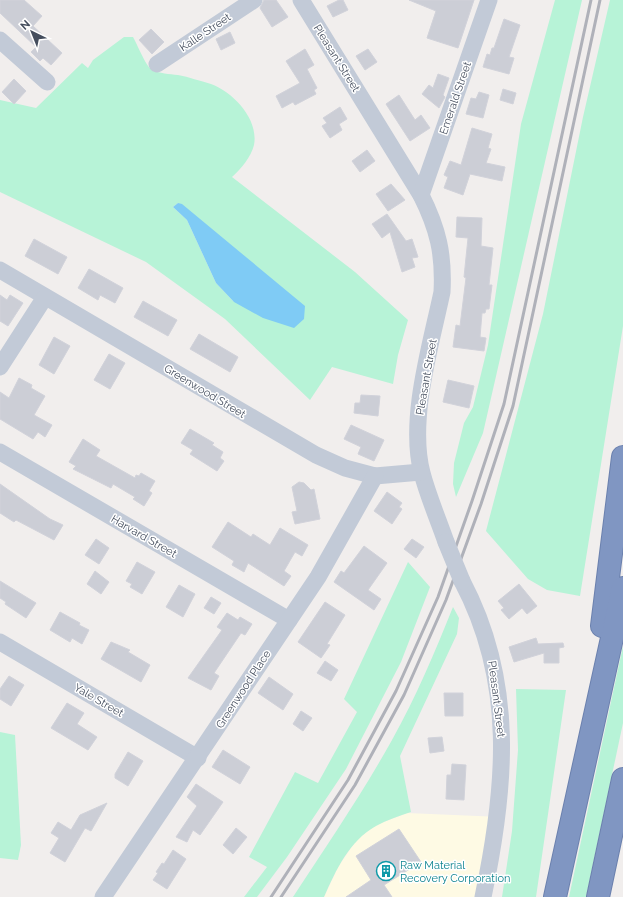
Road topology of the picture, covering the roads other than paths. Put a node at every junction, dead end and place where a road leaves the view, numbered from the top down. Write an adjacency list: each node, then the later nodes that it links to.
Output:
1 (254, 0): 5 (street, Kalle Street)
2 (301, 0): 7 (street, Pleasant Street)
3 (489, 0): 7 (street, Emerald Street)
4 (0, 40): 6 (street)
5 (158, 64)
6 (47, 82)
7 (421, 195): 13 (street, Pleasant Street)
8 (0, 270): 9 (street, Greenwood Street)
9 (45, 297): 10 (street); 14 (street, Greenwood Street)
10 (0, 367)
11 (0, 452): 16 (street, Harvard Street)
12 (623, 457): 19 (highway)
13 (422, 472): 14 (street, Greenwood Street); 22 (street, Pleasant Street, bridge)
14 (374, 476): 16 (street, Greenwood Place)
15 (623, 588): 19 (highway)
16 (289, 620): 18 (street, Greenwood Place)
17 (0, 642): 18 (street, Yale Street)
18 (198, 758): 21 (street, Greenwood Place)
19 (584, 762): 23 (highway)
20 (623, 779): 24 (highway)
21 (103, 897)
22 (483, 897)
23 (555, 897)
24 (598, 897)

